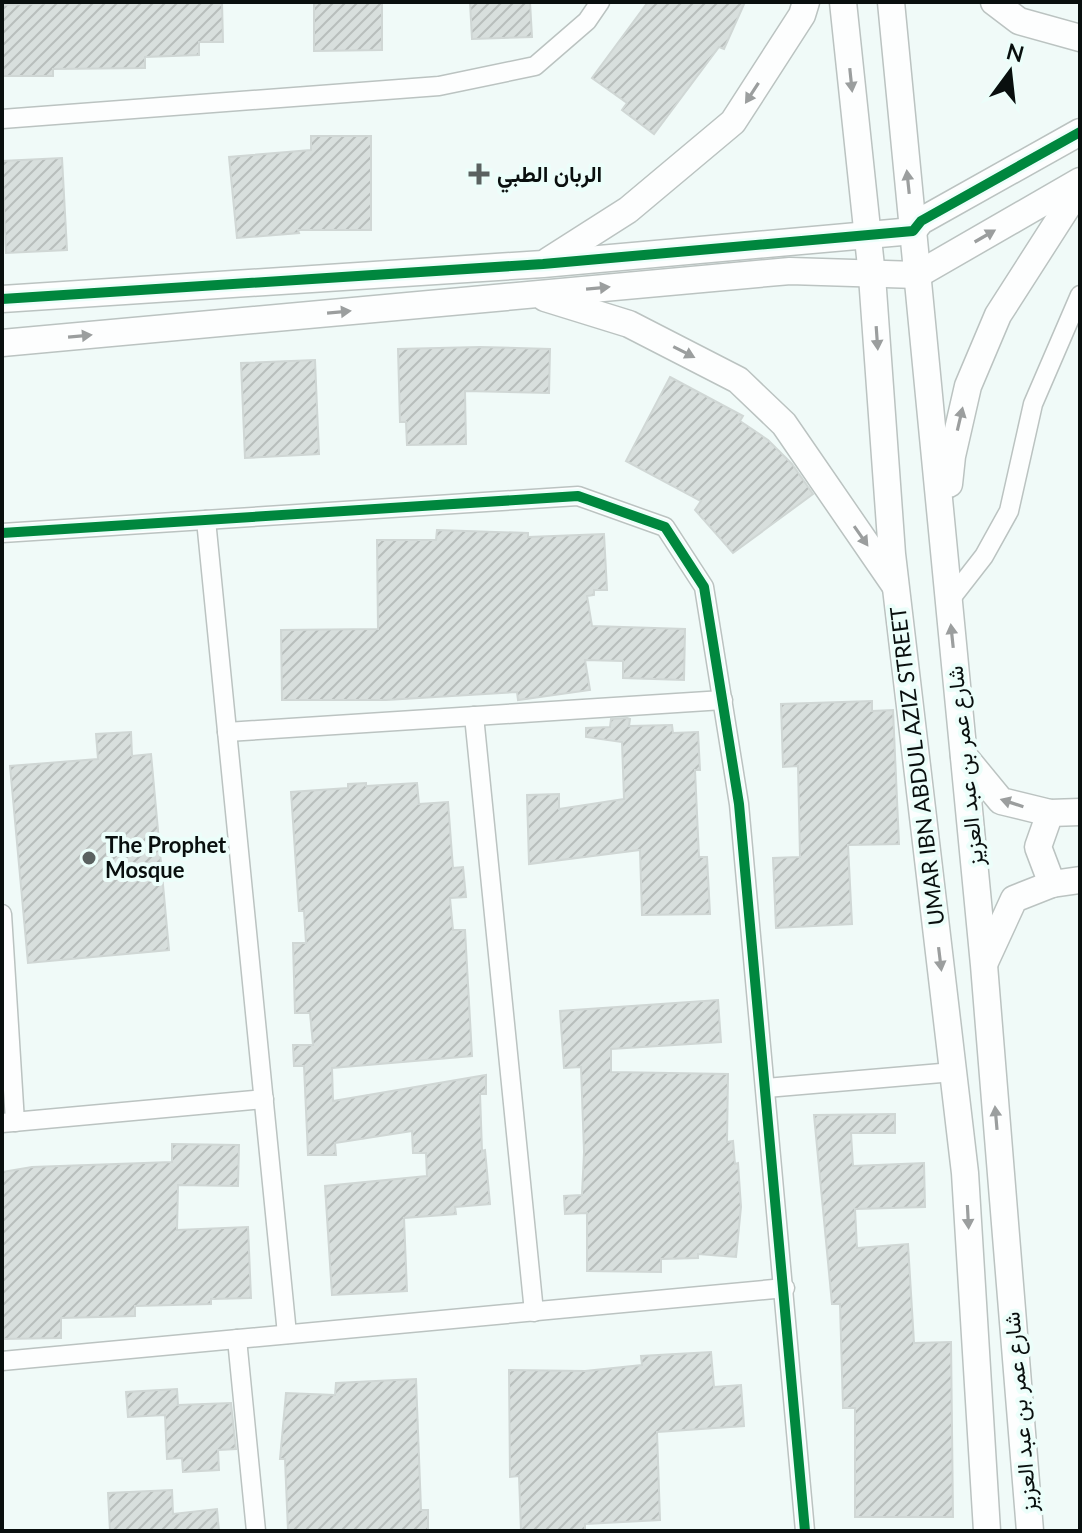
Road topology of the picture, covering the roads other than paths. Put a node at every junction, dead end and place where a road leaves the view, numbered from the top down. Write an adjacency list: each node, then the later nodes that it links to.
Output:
1 (600, 2): 7 (street)
2 (806, 2): 12 (street, one-way to 12)
3 (843, 2): 11 (street, UMAR IBN ABDUL AZIZ STREET, one-way to 11)
4 (891, 2): 10 (street, شارع عمر بن عبد العزيز, one-way to 4)
5 (994, 2): 6 (street)
6 (1080, 38)
7 (2, 119)
8 (1080, 132): 10 (street)
9 (1080, 184): 13 (street, one-way to 9); 21 (street, one-way to 9)
10 (913, 231): 11 (street); 13 (street, شارع عمر بن عبد العزيز)
11 (866, 238): 12 (street); 14 (street, UMAR IBN ABDUL AZIZ STREET)
12 (543, 264): 17 (street)
13 (917, 275): 14 (street); 21 (street, شارع عمر بن عبد العزيز)
14 (872, 276): 15 (street, one-way to 14); 22 (street, UMAR IBN ABDUL AZIZ STREET, one-way to 22)
15 (534, 294): 18 (street, one-way to 15); 22 (street, one-way to 22)
16 (1080, 295): 23 (street)
17 (2, 299)
18 (2, 343)
19 (206, 520): 20 (street); 24 (street); 26 (street)
20 (2, 533)
21 (944, 552): 23 (street, شارع عمر بن عبد العزيز)
22 (897, 588): 34 (street, UMAR IBN ABDUL AZIZ STREET, one-way to 34)
23 (949, 601): 27 (street, شارع عمر بن عبد العزيز, one-way to 23)
24 (723, 700): 25 (street); 35 (street)
25 (474, 716): 26 (street); 39 (street)
26 (227, 732): 36 (street)
27 (964, 756): 29 (street, one-way to 27); 33 (street, شارع عمر بن عبد العزيز)
28 (1080, 812): 29 (street)
29 (1050, 813): 31 (street)
30 (1080, 880): 31 (street)
31 (1052, 884): 33 (street)
32 (2, 914): 37 (street)
33 (984, 965): 46 (street, شارع عمر بن عبد العزيز, one-way to 33)
34 (953, 1072): 35 (street); 43 (street, UMAR IBN ABDUL AZIZ STREET, one-way to 43)
35 (766, 1088): 38 (street)
36 (264, 1099): 37 (street); 40 (street)
37 (8, 1123)
38 (785, 1288): 39 (street); 45 (street)
39 (534, 1312): 40 (street)
40 (287, 1334): 41 (street)
41 (237, 1339): 42 (street); 44 (street)
42 (2, 1361)
43 (985, 1527)
44 (256, 1531)
45 (805, 1531)
46 (1030, 1531)

